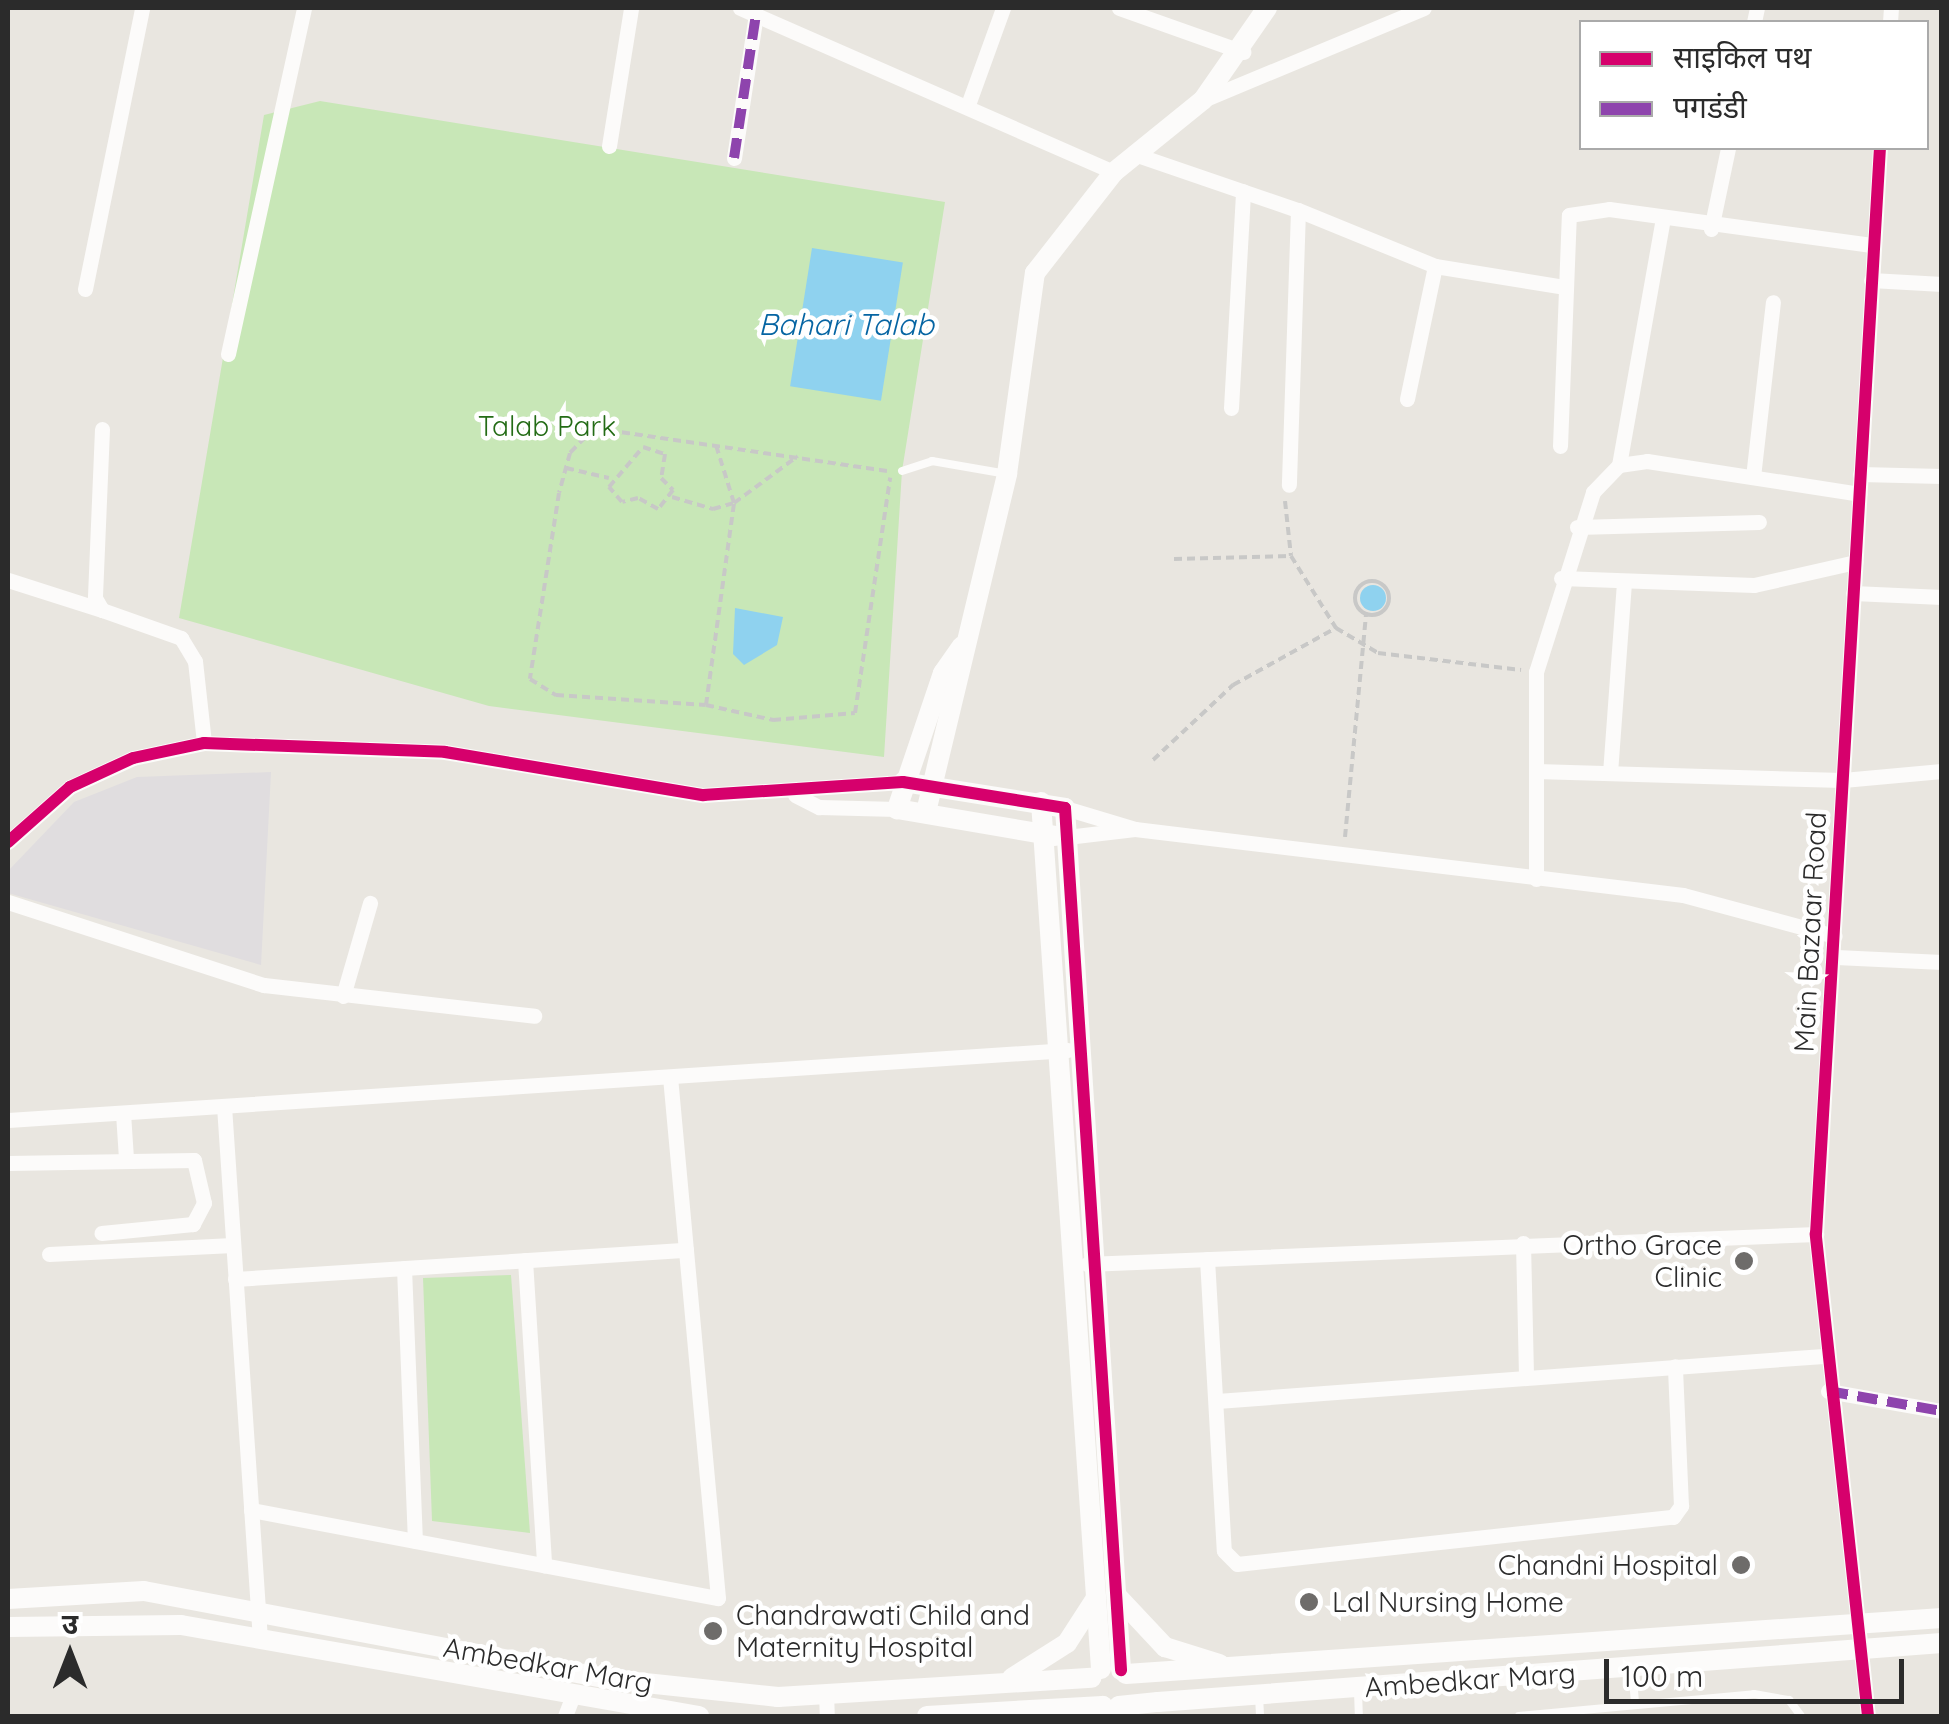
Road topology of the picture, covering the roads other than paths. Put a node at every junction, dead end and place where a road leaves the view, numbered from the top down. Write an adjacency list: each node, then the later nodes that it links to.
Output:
1 (142, 8): 27 (street)
2 (304, 8): 29 (street)
3 (630, 8): 12 (street)
4 (1003, 8): 11 (street)
5 (1119, 8): 9 (street)
6 (1267, 8): 9 (street)
7 (1424, 8): 10 (street)
8 (748, 10): 11 (street); 16 (street)
9 (1243, 52): 10 (street)
10 (1204, 100): 15 (street)
11 (969, 102): 17 (street)
12 (610, 146)
13 (1728, 150): 21 (street)
14 (1880, 150): 22 (street, Main Bazaar Road)
15 (1134, 154): 17 (street); 18 (street)
16 (734, 158)
17 (1114, 172): 36 (street)
18 (1244, 192): 19 (street); 31 (street)
19 (1298, 210): 23 (street); 40 (street)
20 (1662, 223): 21 (street); 26 (street); 34 (street)
21 (1712, 229): 22 (street)
22 (1872, 245): 24 (street, Main Bazaar Road)
23 (1436, 266): 26 (street); 30 (street)
24 (1871, 280): 25 (street); 37 (street, Main Bazaar Road)
25 (1942, 284)
26 (1565, 287): 33 (street)
27 (85, 289)
28 (1774, 302): 39 (street)
29 (228, 354)
30 (1407, 399)
31 (1231, 408)
32 (102, 429): 50 (street)
33 (1560, 446)
34 (1619, 465): 39 (street); 43 (street)
35 (902, 471): 36 (lane)
36 (1006, 474): 51 (street)
37 (1860, 474): 38 (street); 41 (street, Main Bazaar Road)
38 (1942, 476)
39 (1752, 477): 41 (street)
40 (1289, 485)
41 (1859, 494): 44 (street, Main Bazaar Road)
42 (1759, 522): 43 (street)
43 (1577, 527): 45 (street)
44 (1855, 562): 47 (street); 48 (street, Main Bazaar Road)
45 (1561, 578): 47 (street); 53 (street)
46 (8, 580): 50 (street)
47 (1624, 582): 55 (street)
48 (1853, 593): 49 (street); 56 (street, Main Bazaar Road)
49 (1942, 598)
50 (102, 610): 52 (street)
51 (962, 646): 57 (street); 58 (street)
52 (204, 743): 59 (street); 67 (street)
53 (1536, 771): 55 (street); 68 (street)
54 (1942, 771): 56 (street)
55 (1610, 773): 56 (street)
56 (1843, 780): 71 (street, Main Bazaar Road)
57 (903, 782): 58 (street); 59 (street); 62 (street)
58 (934, 785): 60 (street); 63 (street)
59 (795, 795): 62 (street)
60 (1041, 802): 61 (street); 65 (street)
61 (1065, 808): 64 (street); 66 (street)
62 (896, 810): 63 (street)
63 (926, 812): 65 (street)
64 (1135, 830): 66 (street); 68 (street)
65 (1042, 834): 66 (street); 76 (street)
66 (1066, 838): 76 (street)
67 (8, 842)
68 (1536, 879): 71 (street)
69 (8, 902): 74 (street)
70 (370, 903): 74 (street)
71 (1835, 936): 72 (street, Main Bazaar Road)
72 (1836, 957): 73 (street); 84 (street, Main Bazaar Road)
73 (1942, 962)
74 (342, 996): 75 (street)
75 (534, 1016)
76 (1067, 1050): 77 (street); 91 (street)
77 (670, 1077): 78 (street); 87 (street)
78 (224, 1106): 79 (street); 86 (street)
79 (123, 1113): 80 (street); 81 (street)
80 (8, 1120)
81 (126, 1158): 82 (street); 83 (street)
82 (8, 1163)
83 (101, 1233)
84 (1816, 1234): 85 (street); 94 (street, Main Bazaar Road)
85 (1523, 1243): 89 (street); 96 (street)
86 (233, 1245): 88 (street); 93 (street)
87 (686, 1250): 90 (street); 102 (street)
88 (49, 1254)
89 (1207, 1259): 91 (street); 98 (street)
90 (525, 1260): 92 (street); 102 (street)
91 (1083, 1264): 103 (street)
92 (404, 1268): 93 (street); 101 (street)
93 (235, 1278): 100 (street)
94 (1824, 1356): 95 (street); 97 (street, Main Bazaar Road)
95 (1675, 1366): 96 (street); 98 (street)
96 (1526, 1375): 98 (street)
97 (1828, 1391): 99 (street); 107 (street, Main Bazaar Road)
98 (1217, 1401)
99 (1942, 1411)
100 (252, 1510): 101 (street); 105 (street)
101 (416, 1541): 102 (street)
102 (544, 1565)
103 (1106, 1597): 112 (street); 114 (street); 115 (street)
104 (8, 1599): 105 (street, Ambedkar Marg)
105 (258, 1613): 109 (street); 117 (street, Ambedkar Marg)
106 (1942, 1618): 107 (street, Ambedkar Marg)
107 (1860, 1624): 111 (street, Main Bazaar Road); 112 (street, Ambedkar Marg)
108 (8, 1626): 109 (street, Ambedkar Marg)
109 (260, 1640): 118 (street, Ambedkar Marg)
110 (1942, 1643): 111 (street, Ambedkar Marg)
111 (1863, 1649): 113 (street, Ambedkar Marg); 132 (street, Main Bazaar Road)
112 (1246, 1668): 114 (street, Ambedkar Marg)
113 (1632, 1668): 116 (street, Ambedkar Marg); 120 (lane)
114 (1110, 1673): 115 (street, Ambedkar Marg); 122 (street); 122 (street)
115 (1001, 1684): 117 (street, Ambedkar Marg)
116 (1358, 1688): 119 (street, Ambedkar Marg); 129 (lane)
117 (826, 1692): 127 (street)
118 (573, 1695): 124 (street, Ambedkar Marg); 125 (street)
119 (1259, 1706): 121 (street, Ambedkar Marg)
120 (1635, 1706): 130 (lane); 131 (lane)
121 (1153, 1709): 122 (street, Ambedkar Marg)
122 (1111, 1711): 123 (street, Ambedkar Marg)
123 (1054, 1713): 128 (street, Ambedkar Marg)
124 (667, 1714): 126 (street, Ambedkar Marg)
125 (566, 1716)
126 (699, 1716)
127 (827, 1716)
128 (926, 1716)
129 (1359, 1716)
130 (1519, 1716)
131 (1801, 1716)
132 (1868, 1716)

